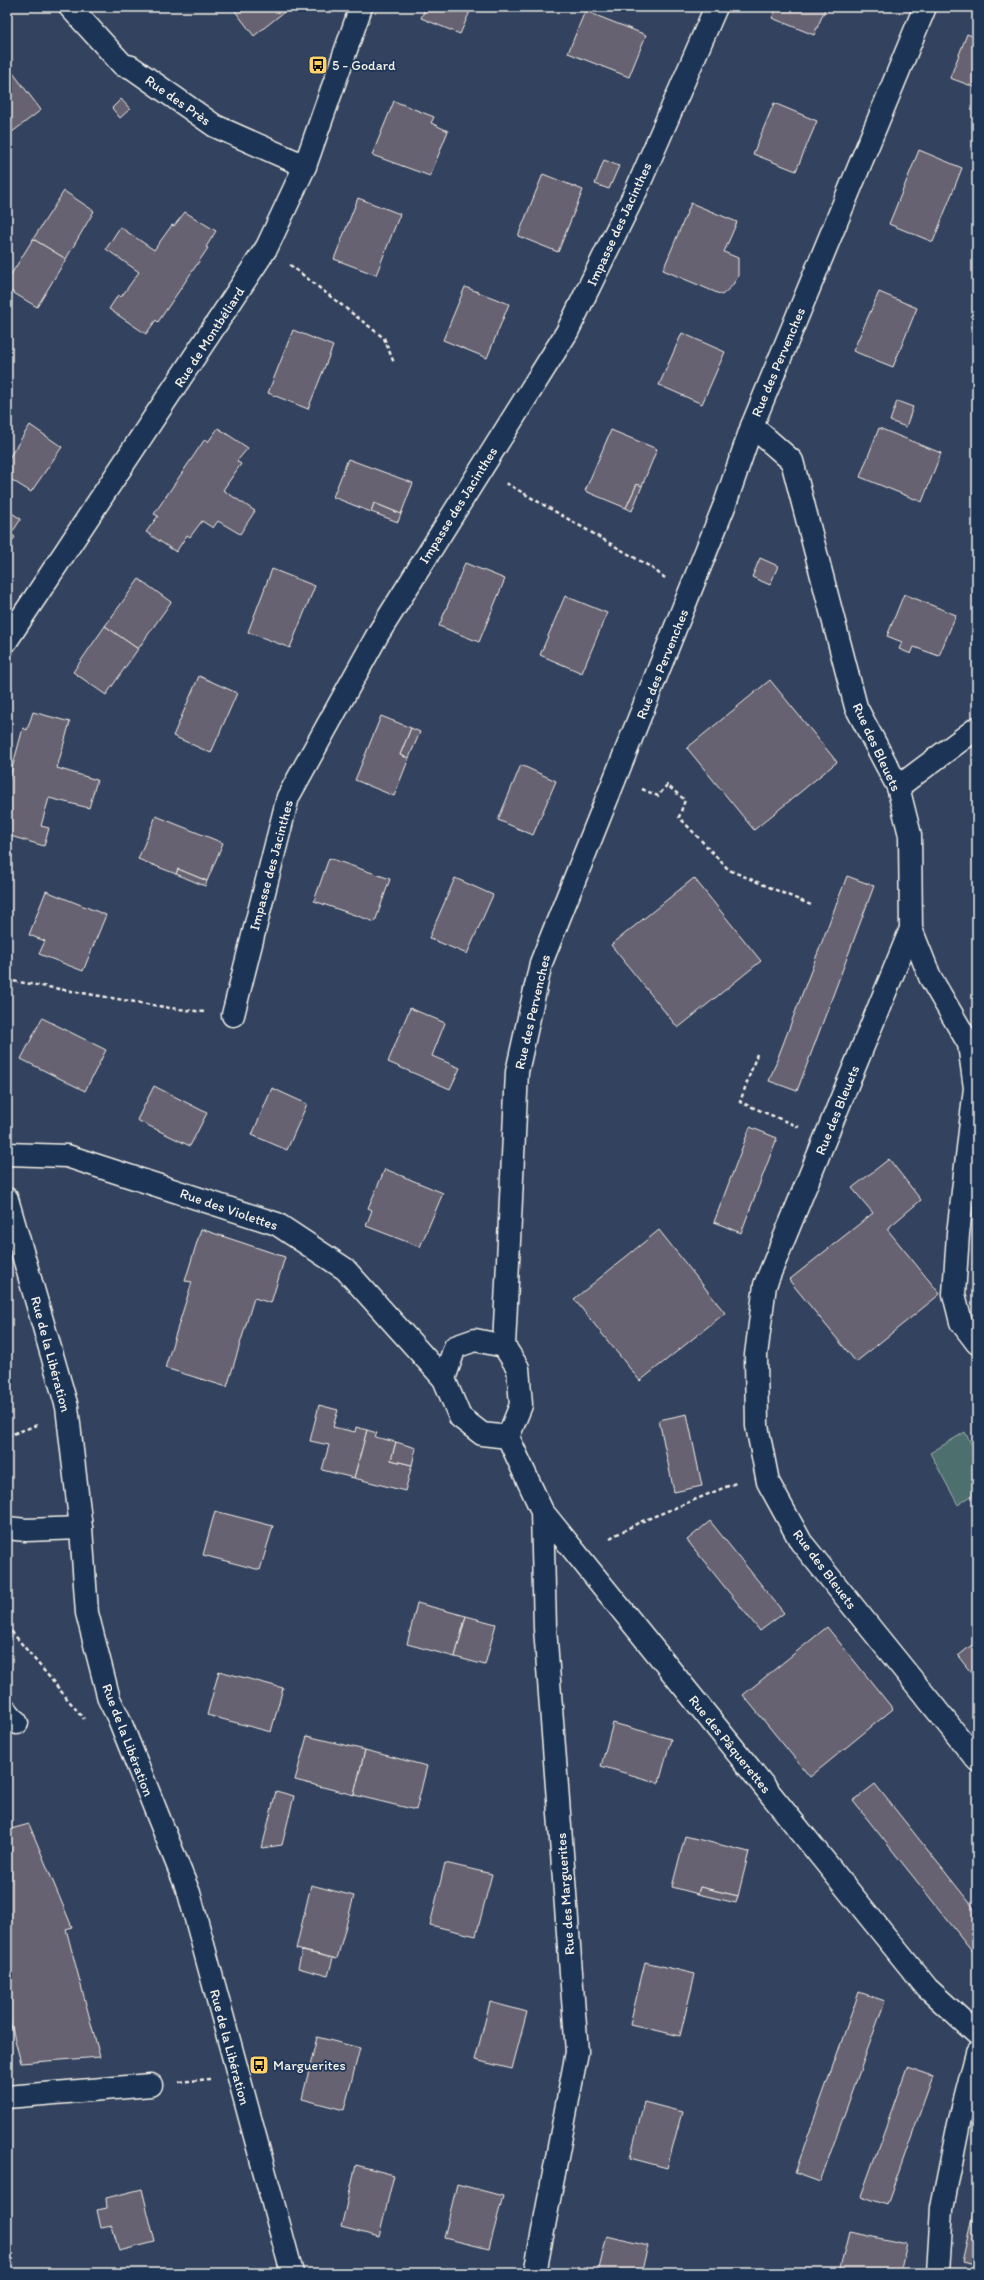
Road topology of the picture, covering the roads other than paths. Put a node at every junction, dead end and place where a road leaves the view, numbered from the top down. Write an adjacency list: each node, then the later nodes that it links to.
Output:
1 (70, 7): 5 (street, Rue des Près)
2 (361, 7): 5 (street, Rue de Montbéliard)
3 (716, 7): 11 (street, Impasse des Jacinthes)
4 (925, 7): 6 (street, Rue des Pervenches)
5 (305, 166): 7 (street, Rue de Montbéliard)
6 (752, 426): 9 (street, Rue des Bleuets); 15 (street, Rue des Pervenches)
7 (7, 640)
8 (977, 728): 9 (street)
9 (898, 787): 10 (street, Rue des Bleuets)
10 (911, 929): 14 (street); 21 (street, Rue des Bleuets)
11 (233, 1015)
12 (7, 1154): 16 (street, Rue des Violettes)
13 (7, 1199): 20 (street, Rue de la Libération)
14 (977, 1343)
15 (504, 1346): 16 (street); 17 (street)
16 (444, 1379): 17 (street)
17 (508, 1437): 18 (street, Rue des Pâquerettes)
18 (542, 1511): 22 (street, Rue des Pâquerettes); 27 (street, Rue des Marguerites)
19 (7, 1528): 20 (street)
20 (81, 1528): 26 (street, Rue de la Libération)
21 (977, 1760)
22 (977, 2034)
23 (977, 2052): 28 (street)
24 (151, 2085): 25 (street)
25 (7, 2097)
26 (292, 2273)
27 (535, 2273)
28 (938, 2273)

